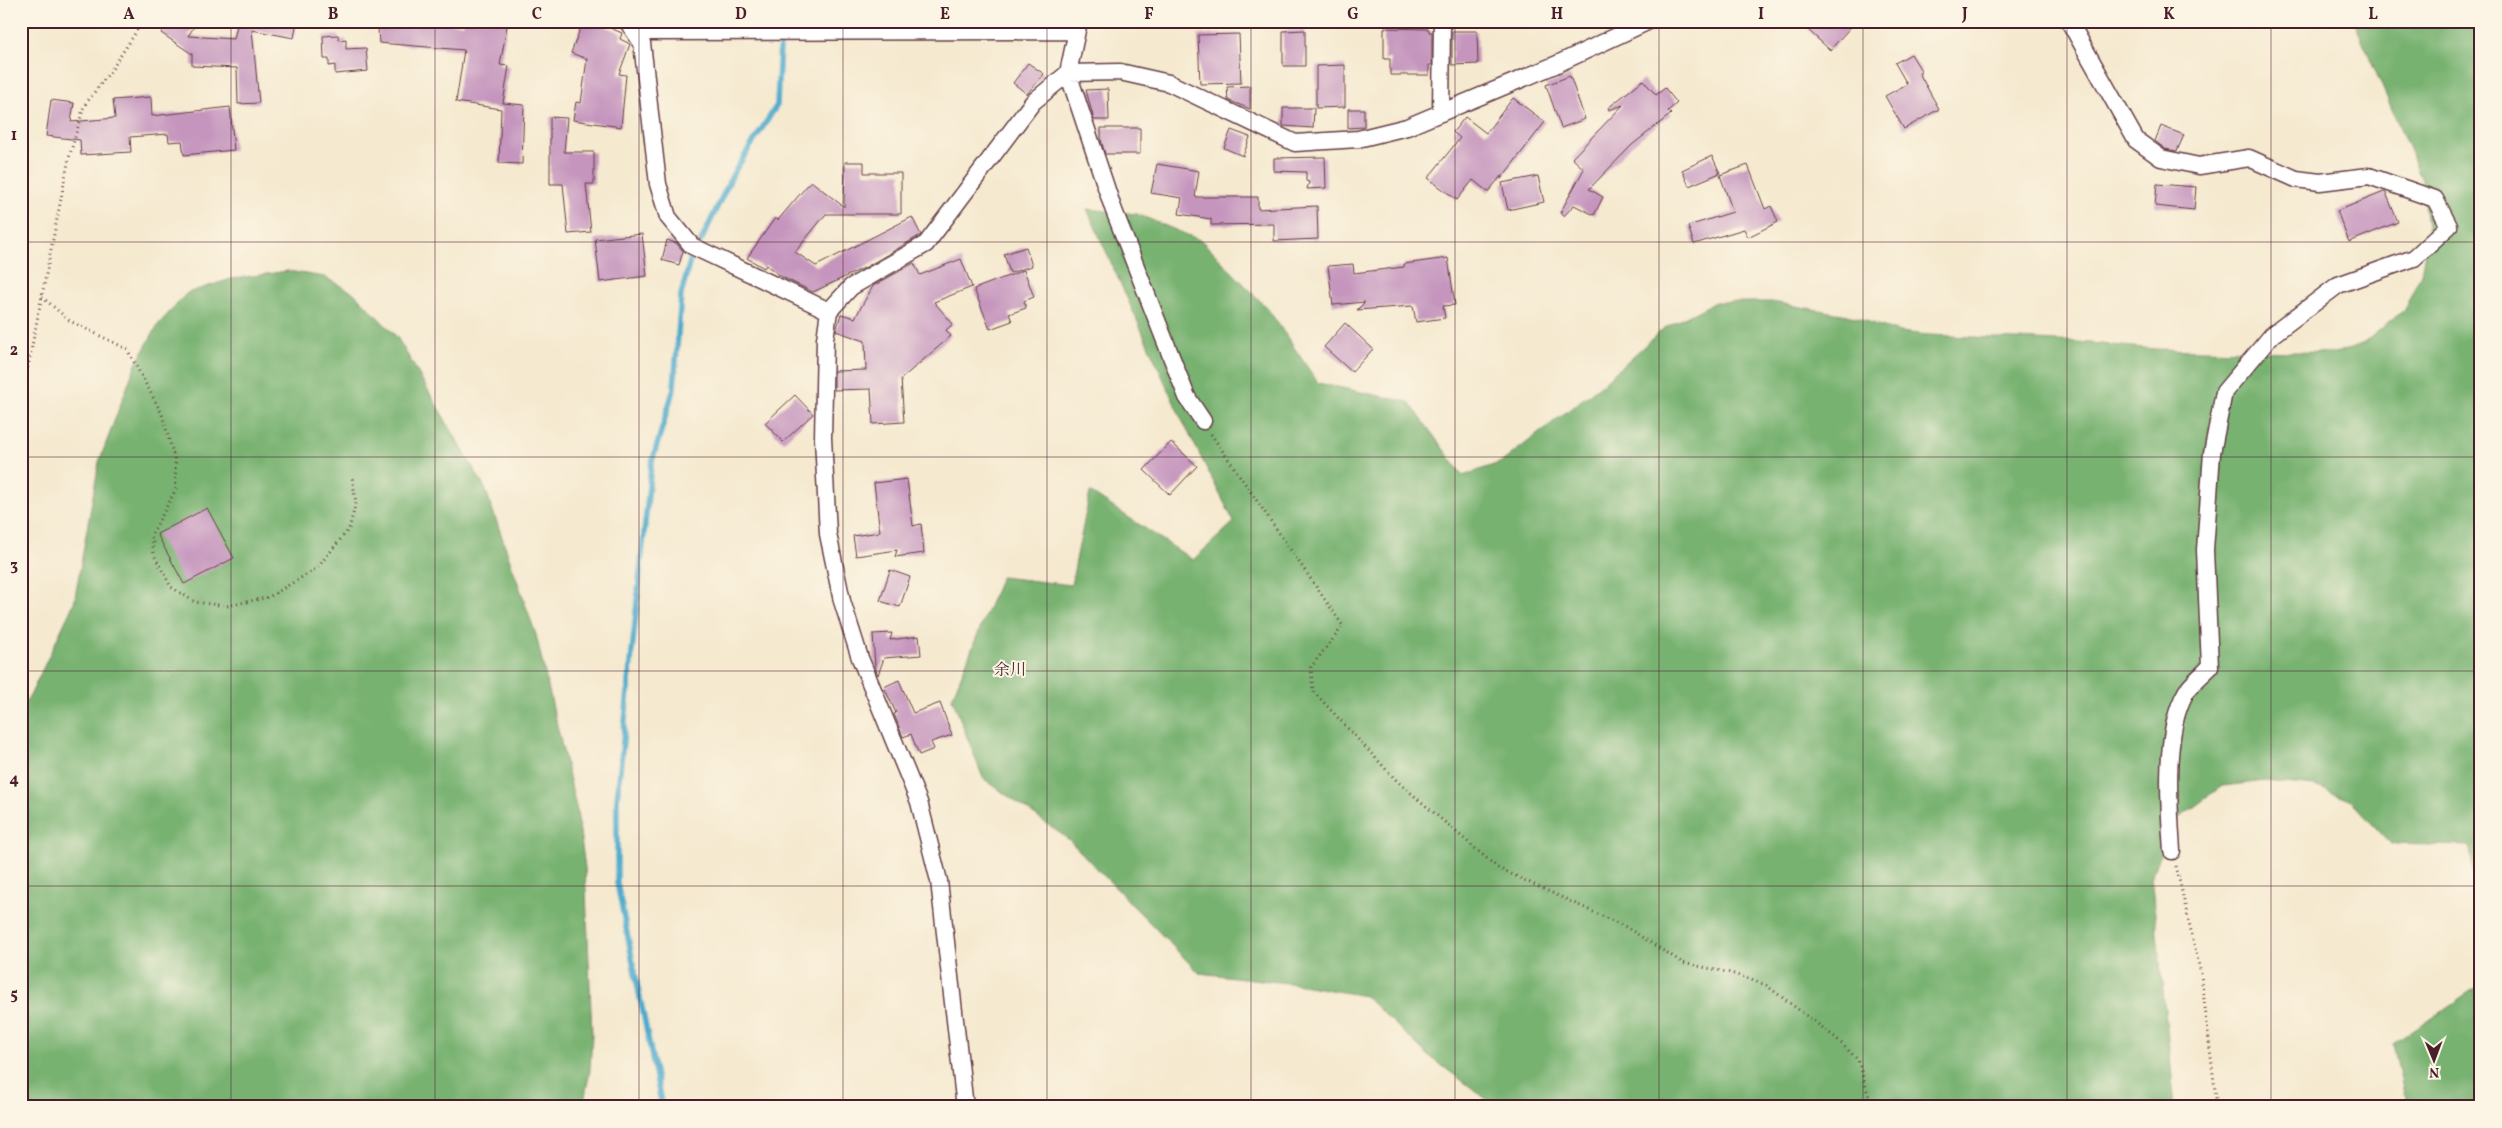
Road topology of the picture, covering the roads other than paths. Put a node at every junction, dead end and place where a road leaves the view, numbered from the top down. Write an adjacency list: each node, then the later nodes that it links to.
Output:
1 (1442, 21): 7 (street)
2 (1650, 21): 7 (street)
3 (2069, 21): 10 (street)
4 (631, 26): 5 (street); 8 (street)
5 (1077, 26): 6 (street)
6 (1068, 73): 7 (street); 8 (street); 9 (street)
7 (1441, 114)
8 (829, 311): 11 (street)
9 (1203, 421)
10 (2172, 851)
11 (965, 1107)

